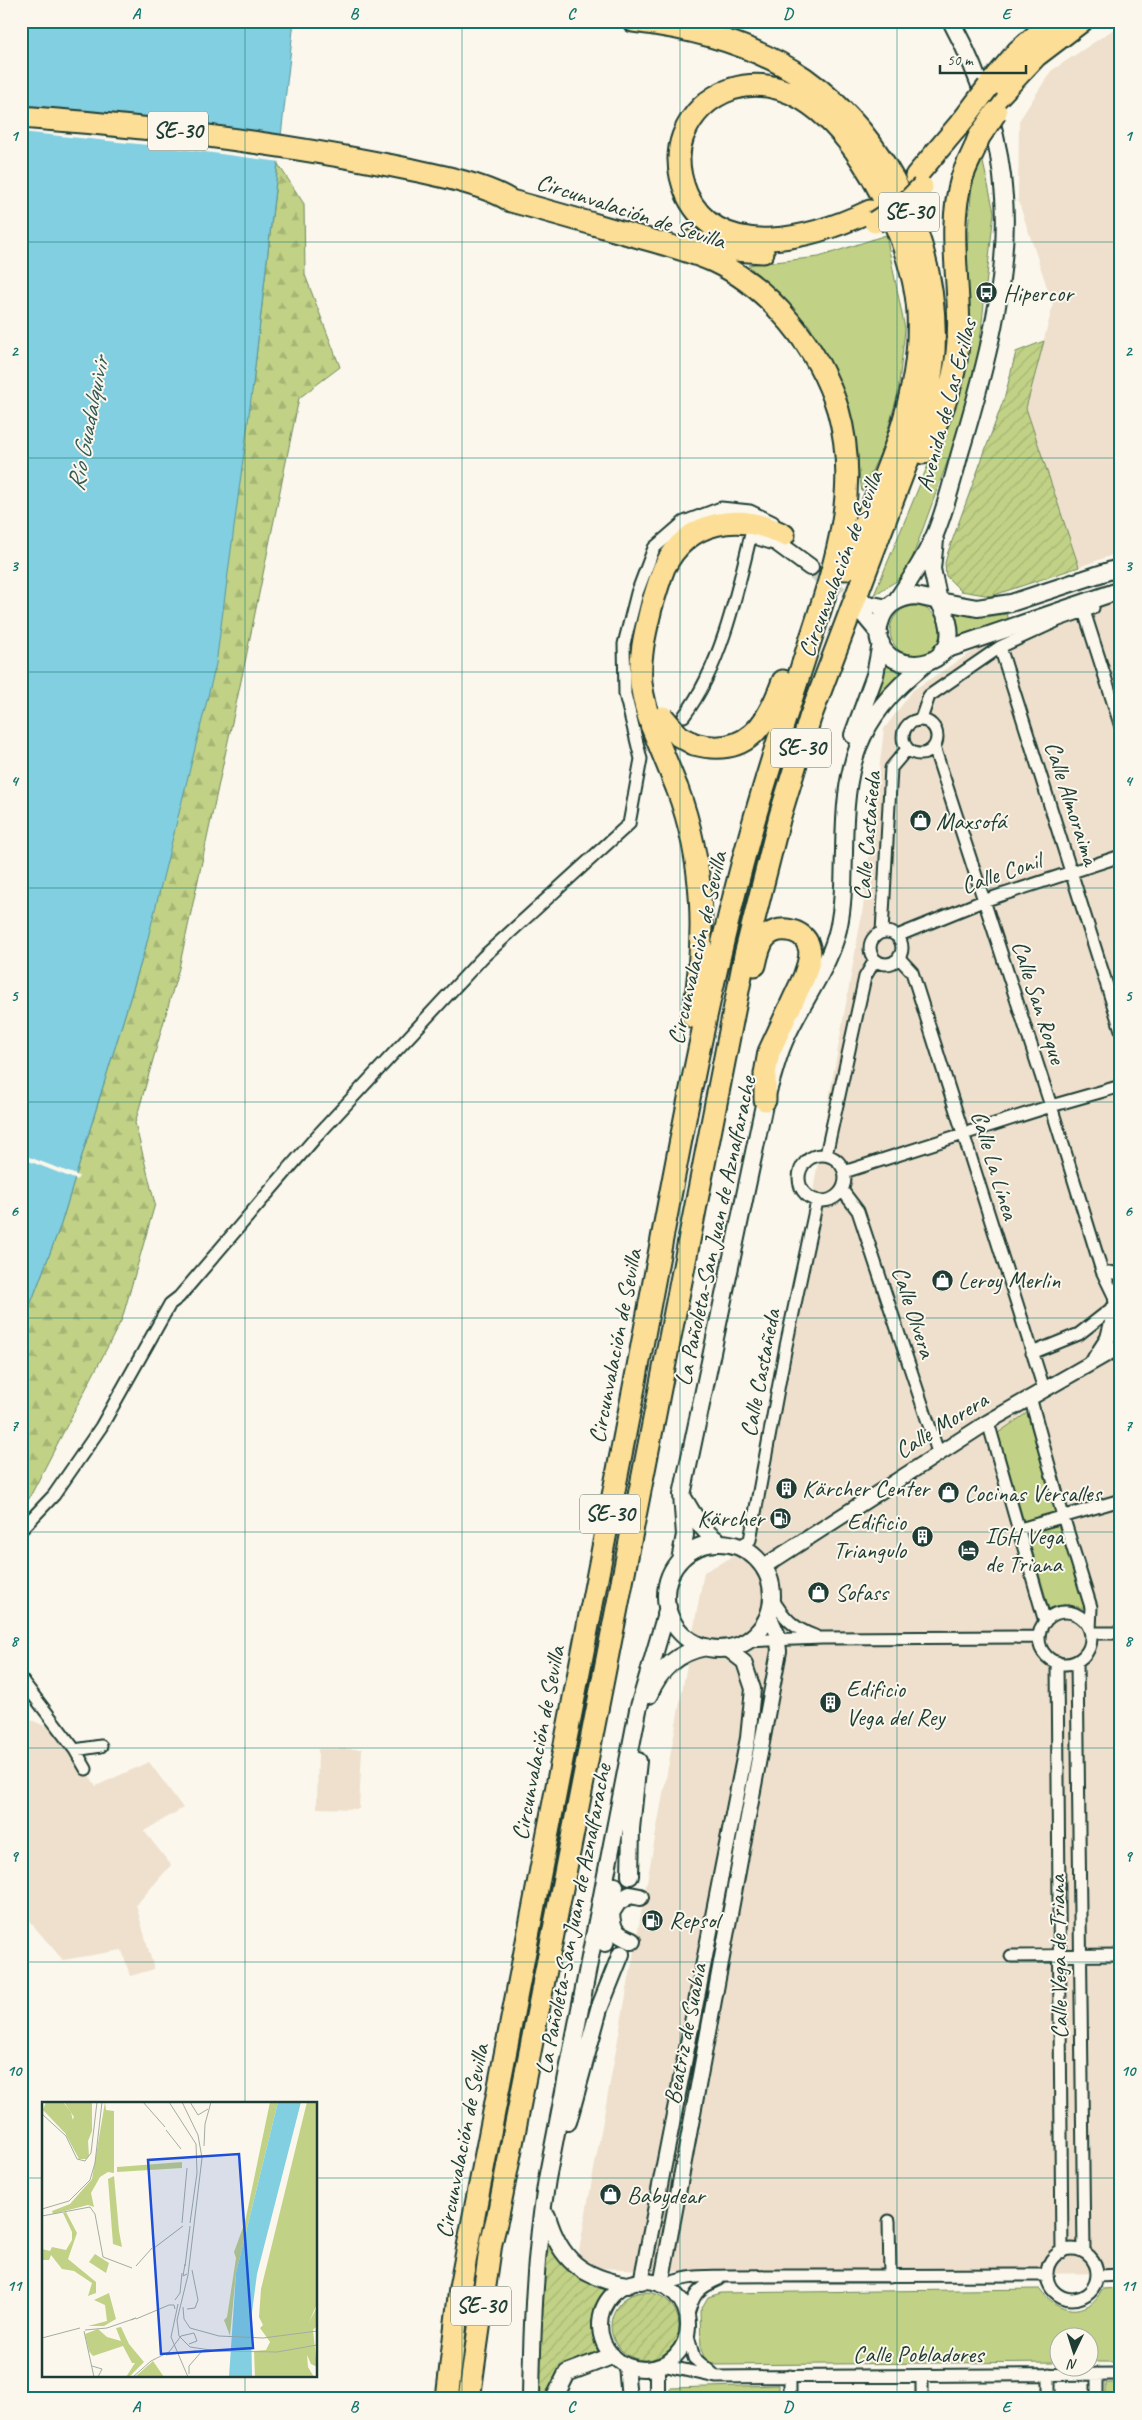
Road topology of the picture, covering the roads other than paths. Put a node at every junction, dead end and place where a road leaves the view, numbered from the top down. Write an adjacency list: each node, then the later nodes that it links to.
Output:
1 (633, 21): 14 (highway, Circunvalación de Sevilla / SE-30)
2 (940, 21): 8 (main road, Avenida de Las Erillas)
3 (951, 21): 8 (main road, Avenida de Las Erillas)
4 (1082, 21): 5 (highway)
5 (1052, 29): 7 (highway, bridge); 7 (highway, bridge)
6 (21, 117): 10 (highway, Circunvalación de Sevilla / SE-30)
7 (969, 134): 9 (highway, bridge); 14 (highway)
8 (1004, 197): 11 (main road, Avenida de Las Erillas)
9 (873, 217): 10 (highway); 25 (highway)
10 (713, 254): 21 (highway, Circunvalación de Sevilla / SE-30)
11 (936, 533): 18 (main road, Avenida de Las Erillas); 19 (main road, Avenida de Las Erillas)
12 (751, 534): 13 (main road); 29 (street); 29 (highway)
13 (784, 536): 29 (highway); 67 (street)
14 (874, 546): 45 (highway, Circunvalación de Sevilla / SE-30)
15 (1121, 566): 18 (main road)
16 (1121, 590): 23 (main road)
17 (1121, 599): 20 (street)
18 (939, 601): 19 (main road); 26 (main road)
19 (892, 604): 22 (main road); 22 (main road)
20 (1084, 611): 24 (street); 30 (street)
21 (817, 620): 25 (highway, Circunvalación de Sevilla / SE-30); 29 (highway, bridge)
22 (880, 638): 27 (main road); 40 (main road, La Pañoleta-San Juan de Aznalfarache)
23 (985, 638): 24 (street); 26 (main road)
24 (1000, 647): 28 (street); 34 (street, Calle Almoraima)
25 (808, 648): 47 (highway, Circunvalación de Sevilla / SE-30)
26 (942, 652): 27 (main road)
27 (926, 664): 40 (main road, La Pañoleta-San Juan de Aznalfarache)
28 (921, 719): 31 (street); 32 (street)
29 (667, 720): 47 (highway, bridge)
30 (1121, 727)
31 (934, 747): 32 (street); 35 (street, Calle San Roque)
32 (907, 749): 36 (street, Calle Castañeda)
33 (1121, 856): 34 (street, Calle Conil)
34 (1072, 872): 35 (street, Calle Conil); 41 (street, Calle Almoraima)
35 (983, 901): 37 (street, Calle Conil); 44 (street, Calle San Roque)
36 (882, 932): 37 (street); 39 (street)
37 (897, 936): 38 (street)
38 (900, 958): 39 (street); 46 (street, Calle La Línea)
39 (875, 960): 48 (street)
40 (813, 984): 43 (main road, La Pañoleta-San Juan de Aznalfarache)
41 (1121, 1030)
42 (1121, 1086): 44 (street)
43 (765, 1100): 45 (highway); 63 (main road, La Pañoleta-San Juan de Aznalfarache)
44 (1051, 1106): 46 (street); 52 (street, Calle San Roque)
45 (713, 1116): 103 (highway, Circunvalación de Sevilla / SE-30)
46 (964, 1134): 49 (street); 57 (street, Calle La Línea)
47 (682, 1138): 116 (highway, Circunvalación de Sevilla / SE-30)
48 (826, 1155): 49 (street); 51 (street)
49 (844, 1172): 50 (street)
50 (842, 1190): 51 (street); 62 (street, Calle Olvera)
51 (817, 1201): 69 (street, Calle Castañeda)
52 (1102, 1271): 53 (street); 55 (street, Calle San Roque)
53 (1121, 1274)
54 (1121, 1286): 55 (street, Calle Morera)
55 (1117, 1307): 57 (street); 58 (street, Calle Morera)
56 (1121, 1346): 58 (street, Calle Morera)
57 (1032, 1353): 59 (street, Calle La Línea)
58 (1095, 1359): 59 (street, Calle Morera)
59 (1044, 1389): 60 (street, Calle Morera)
60 (1030, 1397): 61 (street, Calle Morera); 65 (street)
61 (988, 1422): 62 (street, Calle Morera); 66 (street)
62 (938, 1452): 71 (street, Calle Morera)
63 (682, 1495): 68 (main road); 70 (main road, La Pañoleta-San Juan de Aznalfarache)
64 (1121, 1500): 65 (street)
65 (1063, 1516): 66 (street); 76 (street)
66 (1020, 1529): 75 (street)
67 (21, 1530)
68 (722, 1543): 69 (main road); 70 (main road)
69 (738, 1546): 71 (main road)
70 (680, 1560): 73 (main road)
71 (763, 1567): 72 (main road)
72 (772, 1598): 74 (main road); 79 (street)
73 (668, 1607): 82 (main road); 91 (main road, La Pañoleta-San Juan de Aznalfarache)
74 (769, 1615): 80 (main road); 81 (street, Beatriz de Suabia)
75 (1045, 1622): 76 (street); 78 (street)
76 (1090, 1632): 77 (street); 84 (street)
77 (1121, 1633)
78 (1039, 1637): 79 (street); 85 (street)
79 (822, 1638): 81 (street)
80 (746, 1641): 81 (street); 83 (main road)
81 (778, 1641): 115 (street, Beatriz de Suabia)
82 (706, 1647): 83 (main road); 87 (main road, La Pañoleta-San Juan de Aznalfarache)
83 (726, 1648): 114 (street, Beatriz de Suabia)
84 (1077, 1661): 85 (street); 98 (street, Calle Vega de Triana)
85 (1057, 1662): 97 (street, Calle Vega de Triana)
86 (21, 1679): 89 (street)
87 (639, 1737): 92 (main road); 94 (main road, La Pañoleta-San Juan de Aznalfarache)
88 (101, 1746): 89 (street)
89 (75, 1750): 90 (street)
90 (86, 1769)
91 (612, 1845): 94 (main road); 101 (main road, La Pañoleta-San Juan de Aznalfarache)
92 (630, 1876)
93 (640, 1897): 94 (main road)
94 (611, 1914): 95 (main road); 101 (main road); 102 (main road, La Pañoleta-San Juan de Aznalfarache)
95 (632, 1941)
96 (621, 1954): 102 (main road)
97 (1060, 1955): 98 (street); 100 (street); 107 (street, Calle Vega de Triana)
98 (1080, 1955): 99 (street); 108 (street, Calle Vega de Triana)
99 (1121, 1955)
100 (1011, 1956)
101 (579, 2018): 106 (main road, La Pañoleta-San Juan de Aznalfarache)
102 (554, 2175): 104 (main road, La Pañoleta-San Juan de Aznalfarache)
103 (498, 2215): 131 (highway, Circunvalación de Sevilla / SE-30); 132 (highway)
104 (547, 2216): 106 (main road, La Pañoleta-San Juan de Aznalfarache); 114 (main road)
105 (890, 2221): 112 (street)
106 (539, 2243): 133 (main road, La Pañoleta-San Juan de Aznalfarache)
107 (1062, 2252): 108 (street); 109 (street)
108 (1084, 2252): 113 (street)
109 (1047, 2275): 112 (street); 113 (street)
110 (1121, 2275): 113 (street)
111 (727, 2276): 112 (street); 115 (street); 117 (street)
112 (890, 2276)
113 (1098, 2276)
114 (634, 2283): 115 (street); 119 (street)
115 (662, 2286): 117 (street)
116 (460, 2288): 129 (highway); 130 (highway, Circunvalación de Sevilla / SE-30)
117 (687, 2318): 118 (street)
118 (687, 2333): 121 (street); 127 (street)
119 (612, 2356): 120 (street); 134 (main road)
120 (626, 2365): 121 (street); 135 (street)
121 (660, 2366): 127 (street, Calle Pobladores); 136 (street)
122 (1049, 2374): 126 (street, Calle Pobladores); 139 (street)
123 (1100, 2374): 124 (street, Calle Pobladores)
124 (1121, 2374)
125 (790, 2376): 126 (street, Calle Pobladores); 127 (street, Calle Pobladores); 137 (street)
126 (922, 2376): 138 (street)
127 (716, 2377)
128 (1097, 2378): 140 (street)
129 (439, 2399)
130 (447, 2399)
131 (469, 2399)
132 (478, 2399)
133 (531, 2399)
134 (554, 2399)
135 (629, 2399)
136 (657, 2399)
137 (790, 2399)
138 (922, 2399)
139 (1049, 2399)
140 (1097, 2399)

